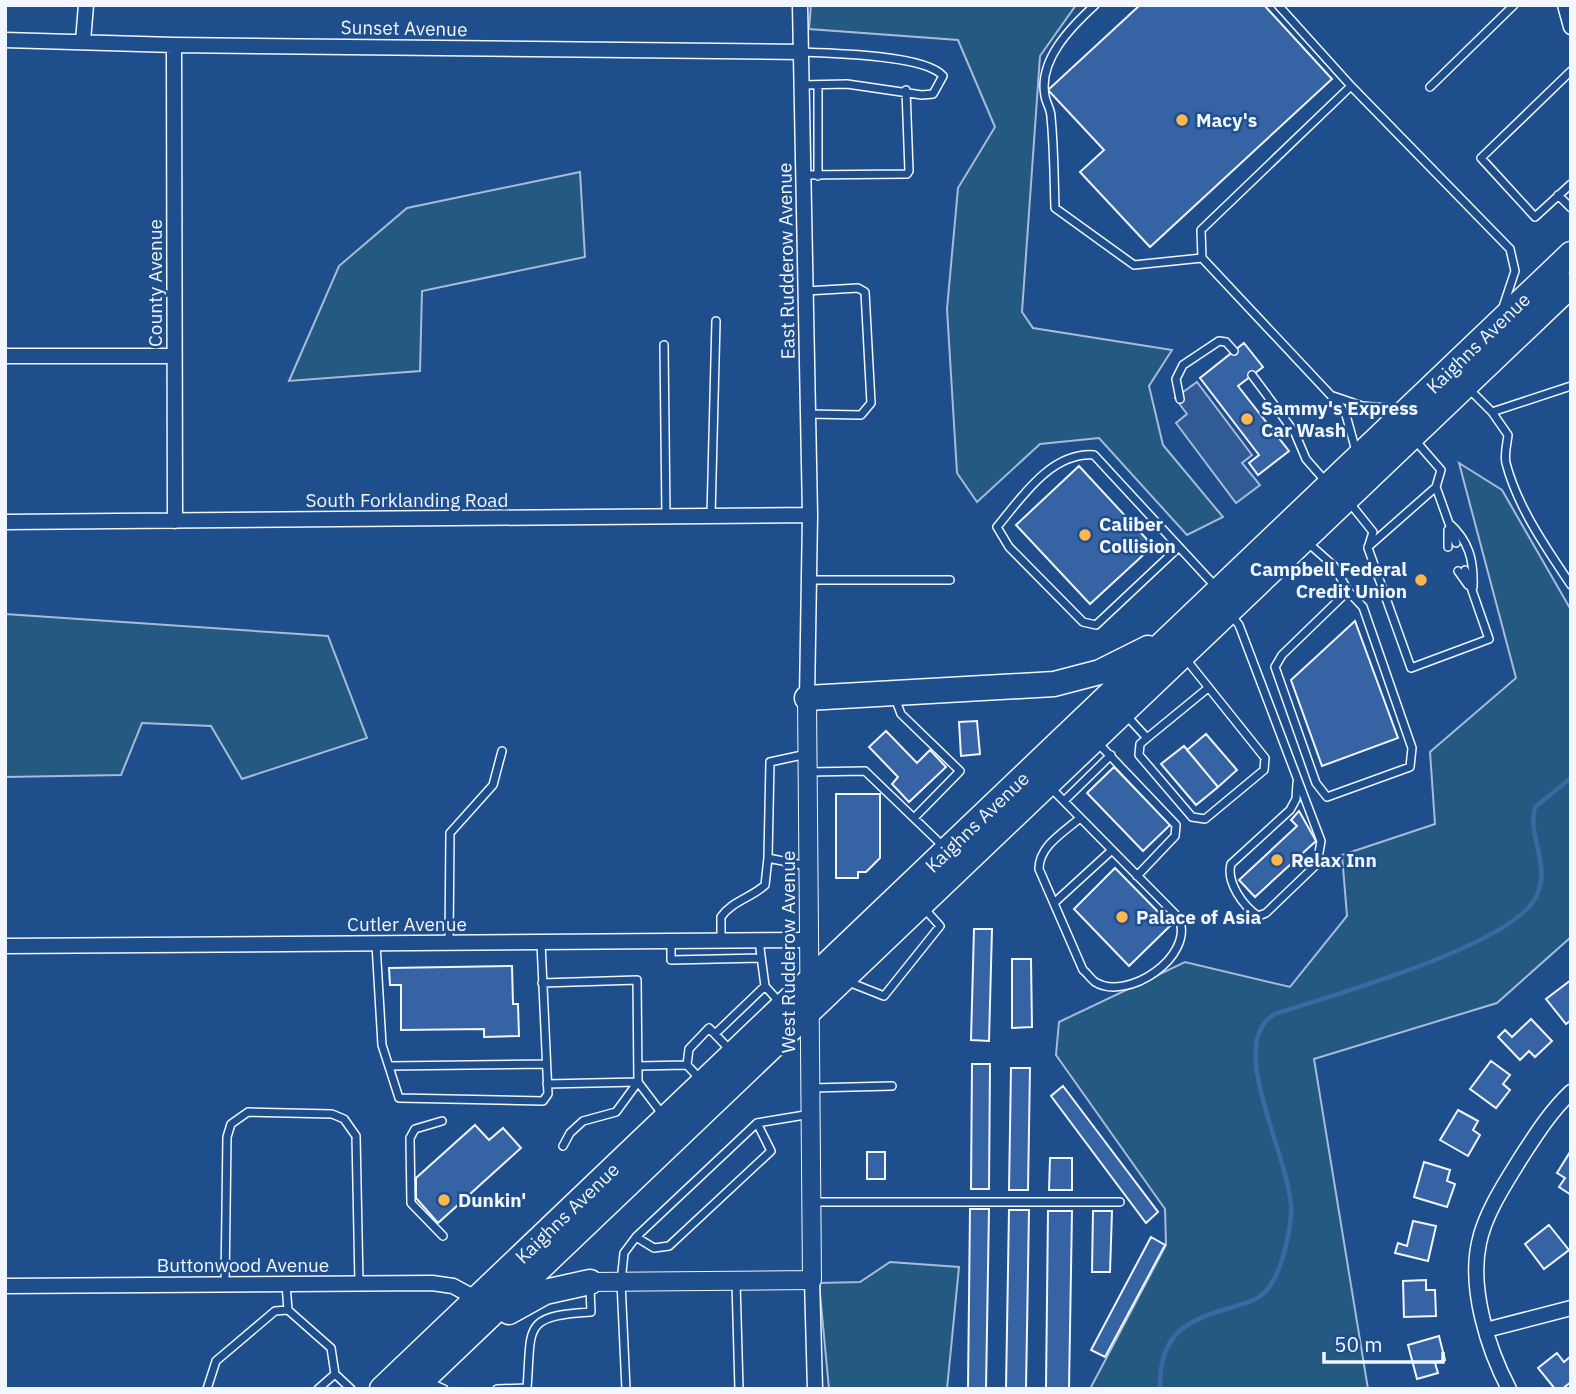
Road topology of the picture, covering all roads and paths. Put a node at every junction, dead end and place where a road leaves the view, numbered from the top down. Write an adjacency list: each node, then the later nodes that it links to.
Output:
1 (86, 5): 9 (street)
2 (800, 5): 11 (street, East Rudderow Avenue)
3 (1095, 5): 23 (lane)
4 (1279, 5): 15 (lane)
5 (1514, 5): 16 (lane)
6 (1565, 5): 7 (street)
7 (1571, 27)
8 (5, 40): 9 (street, Sunset Avenue)
9 (83, 41): 10 (street, Sunset Avenue)
10 (174, 45): 11 (street, Sunset Avenue); 31 (street, County Avenue)
11 (802, 52): 13 (street, East Rudderow Avenue); 17 (lane)
12 (1571, 71): 20 (lane)
13 (802, 85): 14 (lane); 18 (street, East Rudderow Avenue)
14 (818, 85): 17 (lane); 18 (lane)
15 (1351, 86): 23 (lane); 27 (lane)
16 (1430, 87)
17 (906, 90): 18 (lane)
18 (811, 175): 25 (street, East Rudderow Avenue)
19 (1571, 184): 20 (lane)
20 (1558, 195): 21 (lane)
21 (1571, 208)
22 (1571, 254): 27 (highway, Kaighns Avenue)
23 (1202, 258): 35 (lane)
24 (1571, 285): 33 (highway, Kaighns Avenue)
25 (806, 291): 39 (street, East Rudderow Avenue); 39 (lane)
26 (716, 321): 45 (lane)
27 (1497, 324): 37 (highway, Kaighns Avenue)
28 (664, 345): 46 (lane)
29 (1234, 351): 36 (lane)
30 (5, 356): 31 (street)
31 (174, 356): 47 (street, County Avenue)
32 (1252, 375): 43 (lane)
33 (1465, 385): 38 (lane); 40 (highway, Kaighns Avenue)
34 (1571, 386): 38 (lane)
35 (1332, 396): 37 (lane); 41 (lane)
36 (1180, 399)
37 (1408, 410): 41 (highway, Kaighns Avenue)
38 (1492, 412): 57 (lane)
39 (808, 414): 44 (street, East Rudderow Avenue)
40 (1412, 436): 42 (lane); 43 (highway, Kaighns Avenue)
41 (1357, 458): 43 (highway, Kaighns Avenue)
42 (1436, 488): 49 (lane); 53 (lane)
43 (1337, 492): 50 (highway, Kaighns Avenue); 53 (lane); 60 (highway, Kaighns Avenue)
44 (810, 515): 45 (street, South Forklanding Road); 55 (street, West Rudderow Avenue)
45 (711, 516): 46 (street, South Forklanding Road)
46 (666, 517): 47 (street, South Forklanding Road)
47 (175, 521): 48 (street, South Forklanding Road)
48 (5, 522)
49 (1448, 522): 51 (lane); 59 (lane)
50 (1304, 539): 58 (lane); 60 (highway, Kaighns Avenue)
51 (1452, 545)
52 (1179, 547): 52 (lane); 60 (lane)
53 (1368, 548): 59 (lane)
54 (1461, 570): 59 (lane)
55 (809, 580): 56 (lane); 64 (street, West Rudderow Avenue)
56 (950, 580)
57 (1571, 585)
58 (1348, 591): 58 (lane)
59 (1473, 591)
60 (1224, 601): 61 (highway, Kaighns Avenue); 70 (lane)
61 (1177, 646): 62 (lane); 63 (highway); 65 (highway, Kaighns Avenue); 74 (highway, Kaighns Avenue)
62 (1208, 688): 66 (lane); 66 (lane)
63 (894, 695): 64 (highway); 72 (lane)
64 (807, 698): 69 (street, West Rudderow Avenue)
65 (1123, 711): 66 (lane); 67 (highway, Kaighns Avenue)
66 (1147, 738)
67 (1103, 747): 71 (highway, Kaighns Avenue); 78 (lane)
68 (502, 751): 85 (lane)
69 (808, 763): 72 (lane); 76 (lane); 77 (street, West Rudderow Avenue)
70 (1297, 783): 70 (lane)
71 (1056, 792): 73 (lane); 80 (highway, Kaighns Avenue)
72 (914, 818): 74 (lane)
73 (1080, 818): 75 (lane); 79 (lane)
74 (947, 850): 91 (highway, Kaighns Avenue)
75 (1112, 850): 78 (lane); 79 (lane)
76 (768, 858): 77 (lane); 84 (lane)
77 (809, 866): 81 (street, West Rudderow Avenue)
78 (1137, 876): 79 (lane)
79 (1054, 903)
80 (921, 905): 90 (highway, Kaighns Avenue); 90 (lane)
81 (810, 940): 82 (street, Cutler Avenue); 91 (street, West Rudderow Avenue)
82 (759, 941): 84 (street, Cutler Avenue); 89 (lane)
83 (671, 942): 84 (street, Cutler Avenue); 86 (street, Cutler Avenue); 89 (lane)
84 (721, 942)
85 (449, 943): 86 (street, Cutler Avenue); 87 (street, Cutler Avenue)
86 (541, 943): 92 (lane)
87 (376, 944): 88 (street, Cutler Avenue); 99 (lane)
88 (5, 946)
89 (761, 958): 93 (lane)
90 (843, 979): 95 (highway, Kaighns Avenue)
91 (811, 981): 94 (highway, Kaighns Avenue); 95 (street, West Rudderow Avenue)
92 (542, 983): 98 (lane); 100 (lane)
93 (765, 986): 94 (lane); 96 (lane)
94 (784, 1006): 97 (highway, Kaighns Avenue)
95 (810, 1011): 105 (street, West Rudderow Avenue); 128 (highway, Kaighns Avenue)
96 (715, 1034): 97 (lane); 101 (lane)
97 (734, 1054): 101 (highway, Kaighns Avenue)
98 (546, 1064): 99 (lane); 103 (lane)
99 (389, 1066): 103 (lane)
100 (638, 1066): 101 (lane); 102 (lane)
101 (695, 1074): 108 (highway, Kaighns Avenue)
102 (638, 1082): 103 (lane); 108 (lane); 111 (lane)
103 (547, 1084)
104 (892, 1086): 105 (lane)
105 (811, 1088): 107 (street, West Rudderow Avenue)
106 (1571, 1092): 127 (street)
107 (811, 1114): 110 (lane); 112 (street, West Rudderow Avenue)
108 (666, 1119): 124 (highway, Kaighns Avenue)
109 (442, 1121): 114 (lane)
110 (757, 1123): 115 (lane); 115 (lane)
111 (563, 1146)
112 (811, 1202): 113 (lane); 116 (street, West Rudderow Avenue)
113 (1120, 1202)
114 (443, 1236)
115 (636, 1237): 119 (lane)
116 (812, 1280): 117 (street); 138 (street, West Rudderow Avenue)
117 (736, 1281): 119 (street); 137 (lane)
118 (590, 1282): 119 (street); 128 (highway); 135 (lane)
119 (621, 1282): 136 (lane)
120 (359, 1283): 121 (lane); 122 (street, Buttonwood Avenue); 124 (street, Buttonwood Avenue)
121 (225, 1284): 122 (street, Buttonwood Avenue); 123 (street, Buttonwood Avenue)
122 (286, 1284): 126 (lane)
123 (5, 1286)
124 (477, 1299): 134 (highway, Kaighns Avenue)
125 (1571, 1308): 127 (street)
126 (288, 1310): 129 (lane); 131 (lane)
127 (1486, 1330): 139 (street)
128 (449, 1355): 130 (highway, Kaighns Avenue)
129 (335, 1374): 132 (lane); 133 (lane)
130 (426, 1386)
131 (207, 1389)
132 (318, 1389)
133 (351, 1389)
134 (382, 1389)
135 (497, 1389)
136 (626, 1389)
137 (739, 1389)
138 (815, 1389)
139 (1510, 1389)

